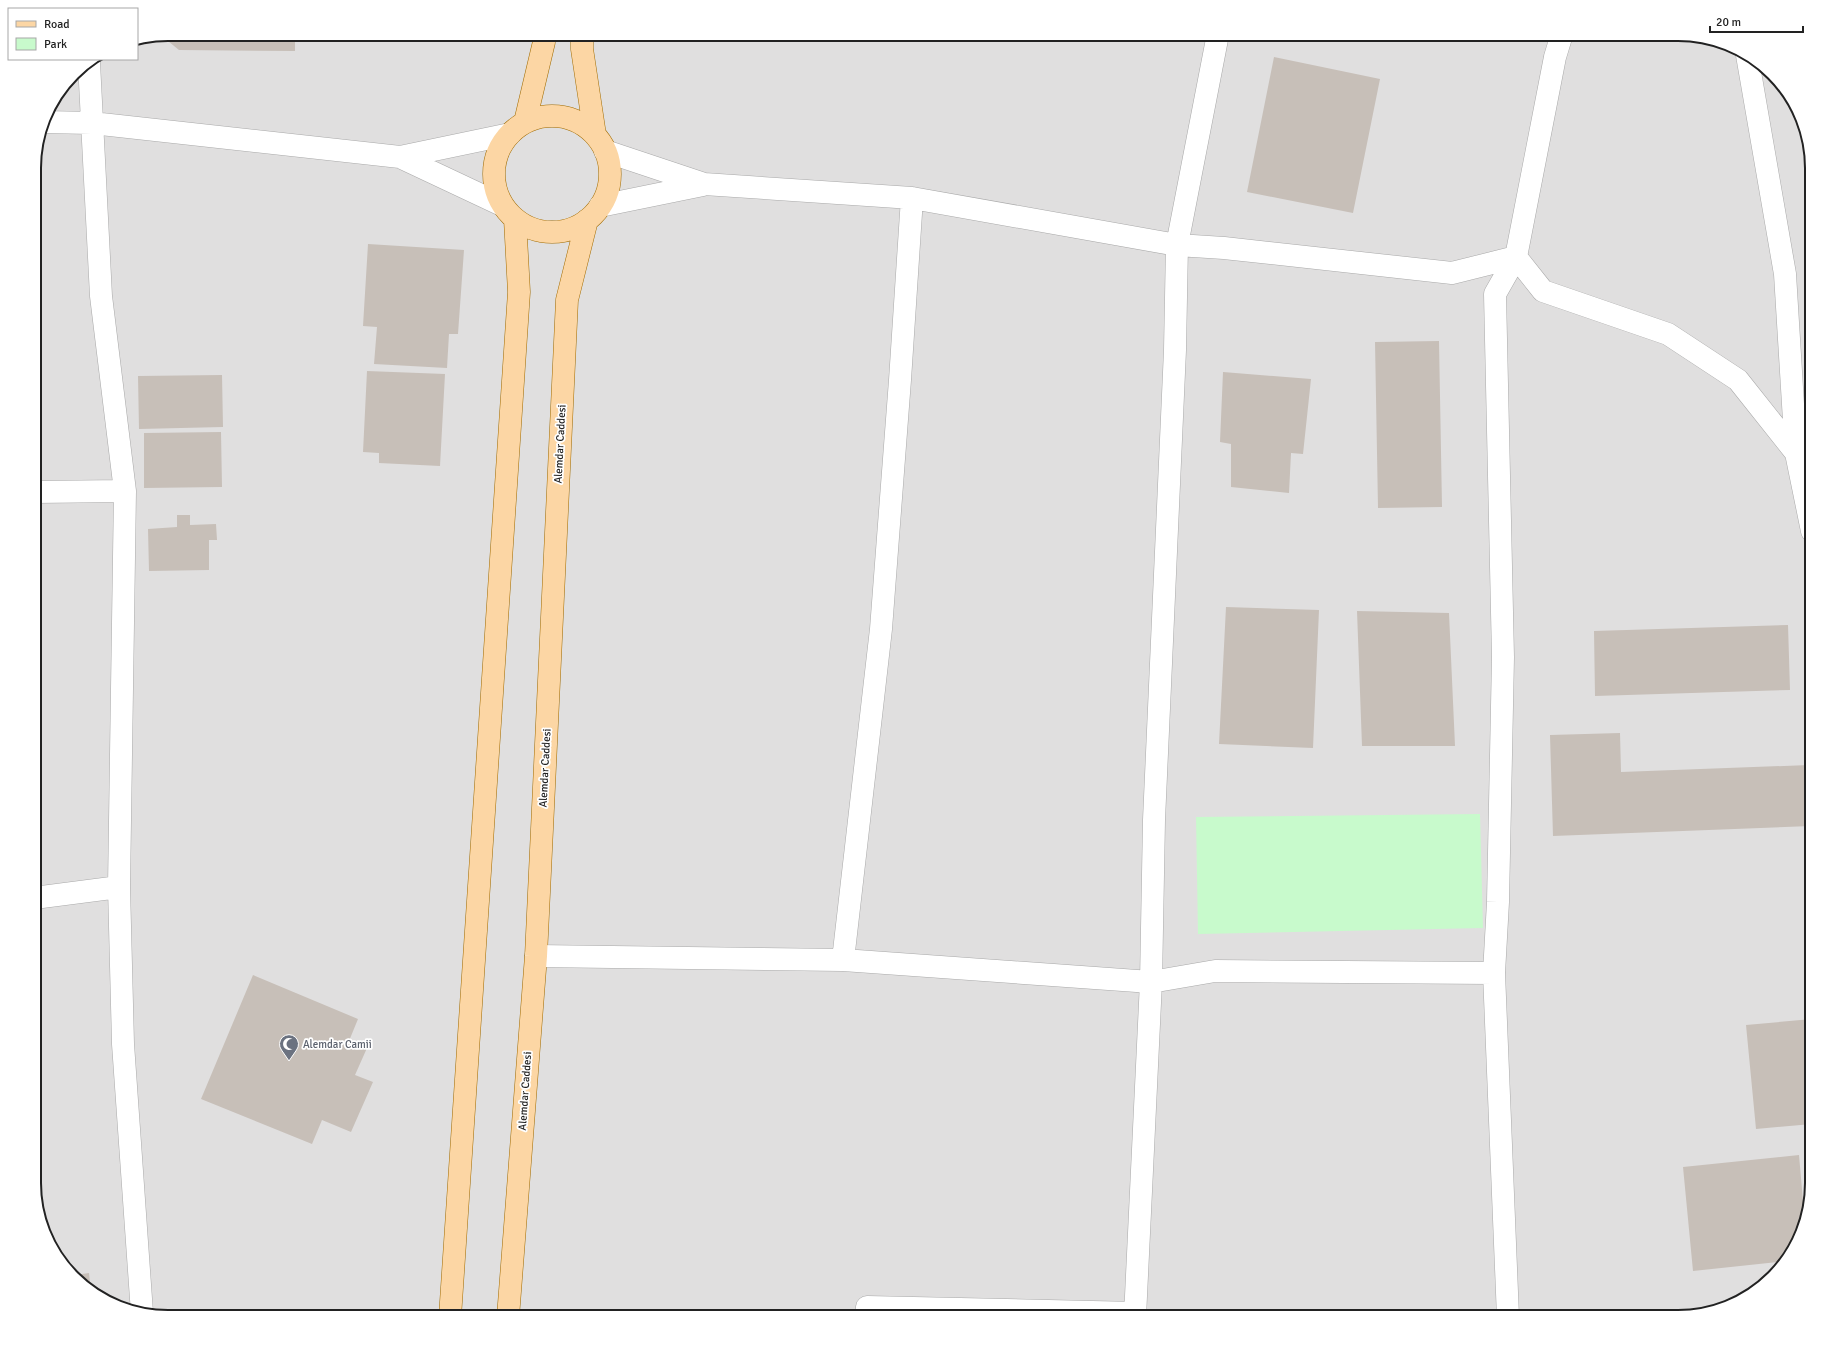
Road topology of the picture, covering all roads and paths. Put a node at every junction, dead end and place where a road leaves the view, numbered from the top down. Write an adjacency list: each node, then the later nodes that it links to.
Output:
1 (544, 41): 9 (main road)
2 (582, 41): 10 (main road)
3 (1217, 41): 16 (street)
4 (1560, 41): 17 (street)
5 (1748, 62): 18 (street)
6 (88, 69): 8 (street)
7 (50, 122): 8 (street)
8 (92, 123): 11 (street); 19 (street)
9 (517, 128): 10 (main road); 11 (street); 14 (main road)
10 (600, 143): 12 (street); 15 (main road)
11 (400, 157): 14 (street)
12 (704, 184): 13 (street); 15 (street)
13 (912, 198): 16 (street); 25 (street)
14 (509, 212): 15 (main road); 29 (main road)
15 (593, 213): 24 (main road, Alemdar Caddesi)
16 (1177, 245): 17 (street); 27 (street)
17 (1516, 257): 18 (street); 26 (street)
18 (1796, 453): 21 (street)
19 (125, 491): 20 (street); 22 (street)
20 (41, 492)
21 (1805, 497)
22 (119, 888): 23 (street); 28 (street)
23 (41, 897)
24 (536, 956): 25 (street); 30 (main road, Alemdar Caddesi)
25 (842, 960): 27 (street)
26 (1494, 973): 27 (street); 34 (street)
27 (1151, 982): 33 (street)
28 (142, 1308)
29 (450, 1310)
30 (509, 1310)
31 (867, 1310): 32 (street)
32 (968, 1310)
33 (1136, 1310)
34 (1508, 1310)

